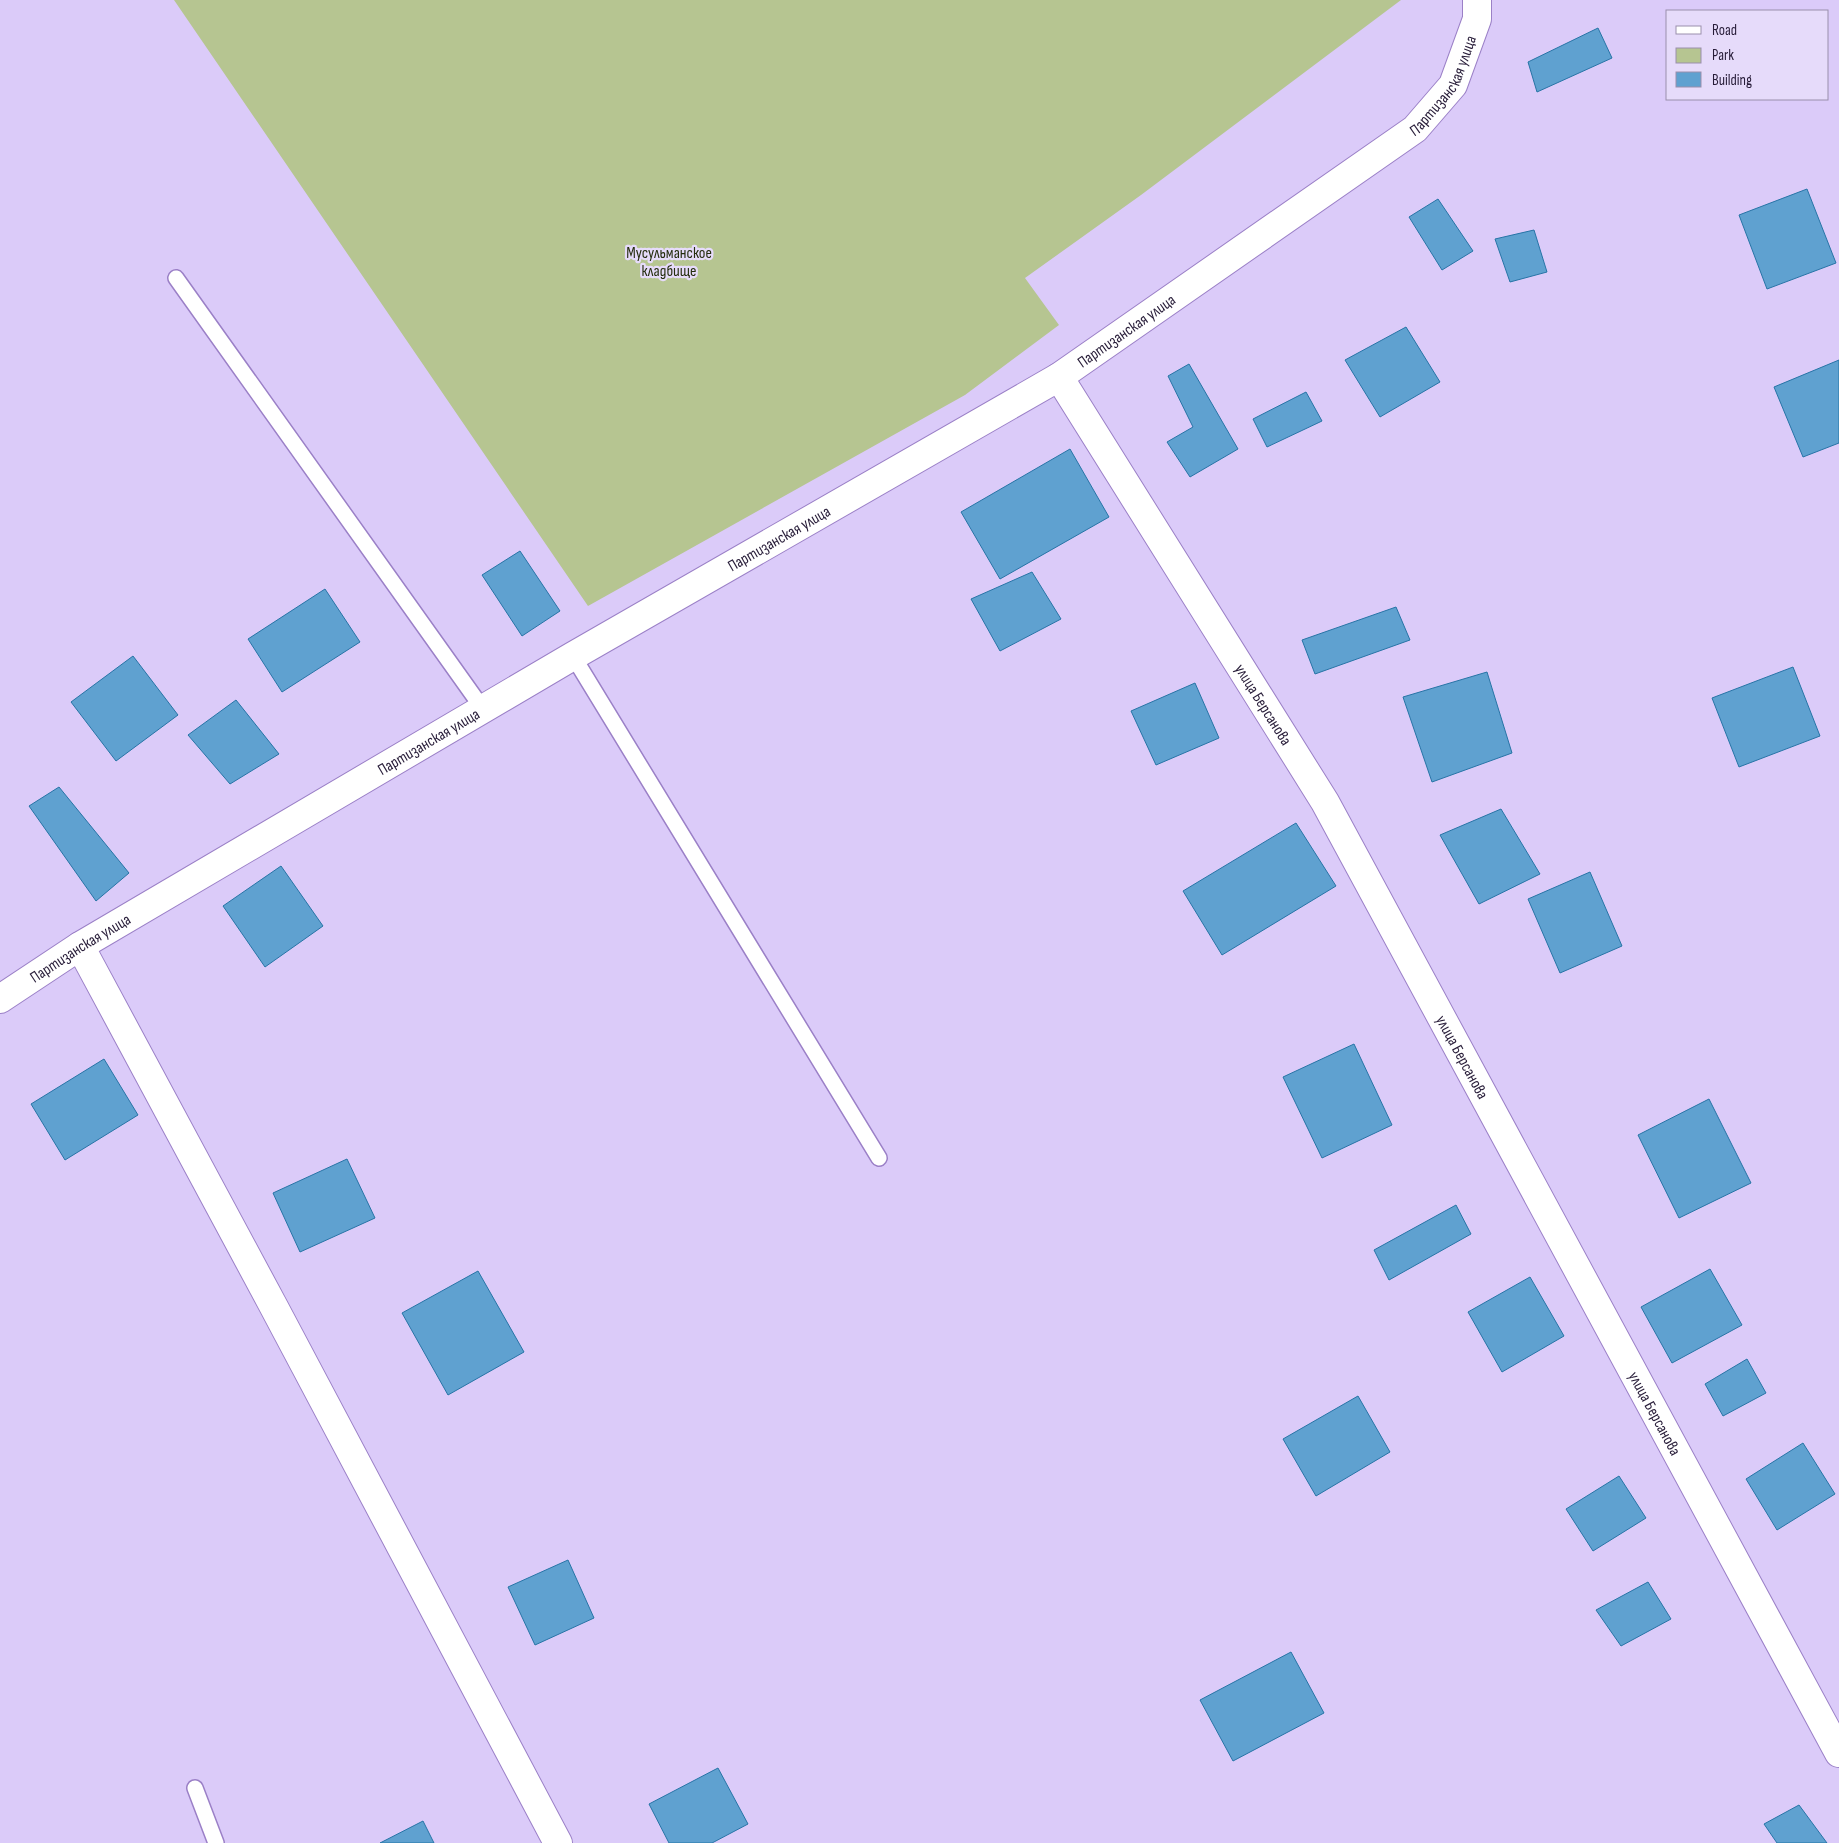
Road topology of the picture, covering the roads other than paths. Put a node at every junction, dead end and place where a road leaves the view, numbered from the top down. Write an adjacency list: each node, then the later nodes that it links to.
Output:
1 (1477, 0): 3 (street, Партизанская улица)
2 (176, 278): 5 (lane)
3 (1059, 377): 4 (street, Партизанская улица); 9 (street, улица Берсанова)
4 (573, 656): 5 (street, Партизанская улица); 8 (lane)
5 (483, 708): 6 (street, Партизанская улица)
6 (80, 946): 7 (street, Партизанская улица); 12 (street)
7 (0, 999)
8 (879, 1158)
9 (1839, 1753)
10 (195, 1788): 11 (lane)
11 (216, 1843)
12 (558, 1843)

